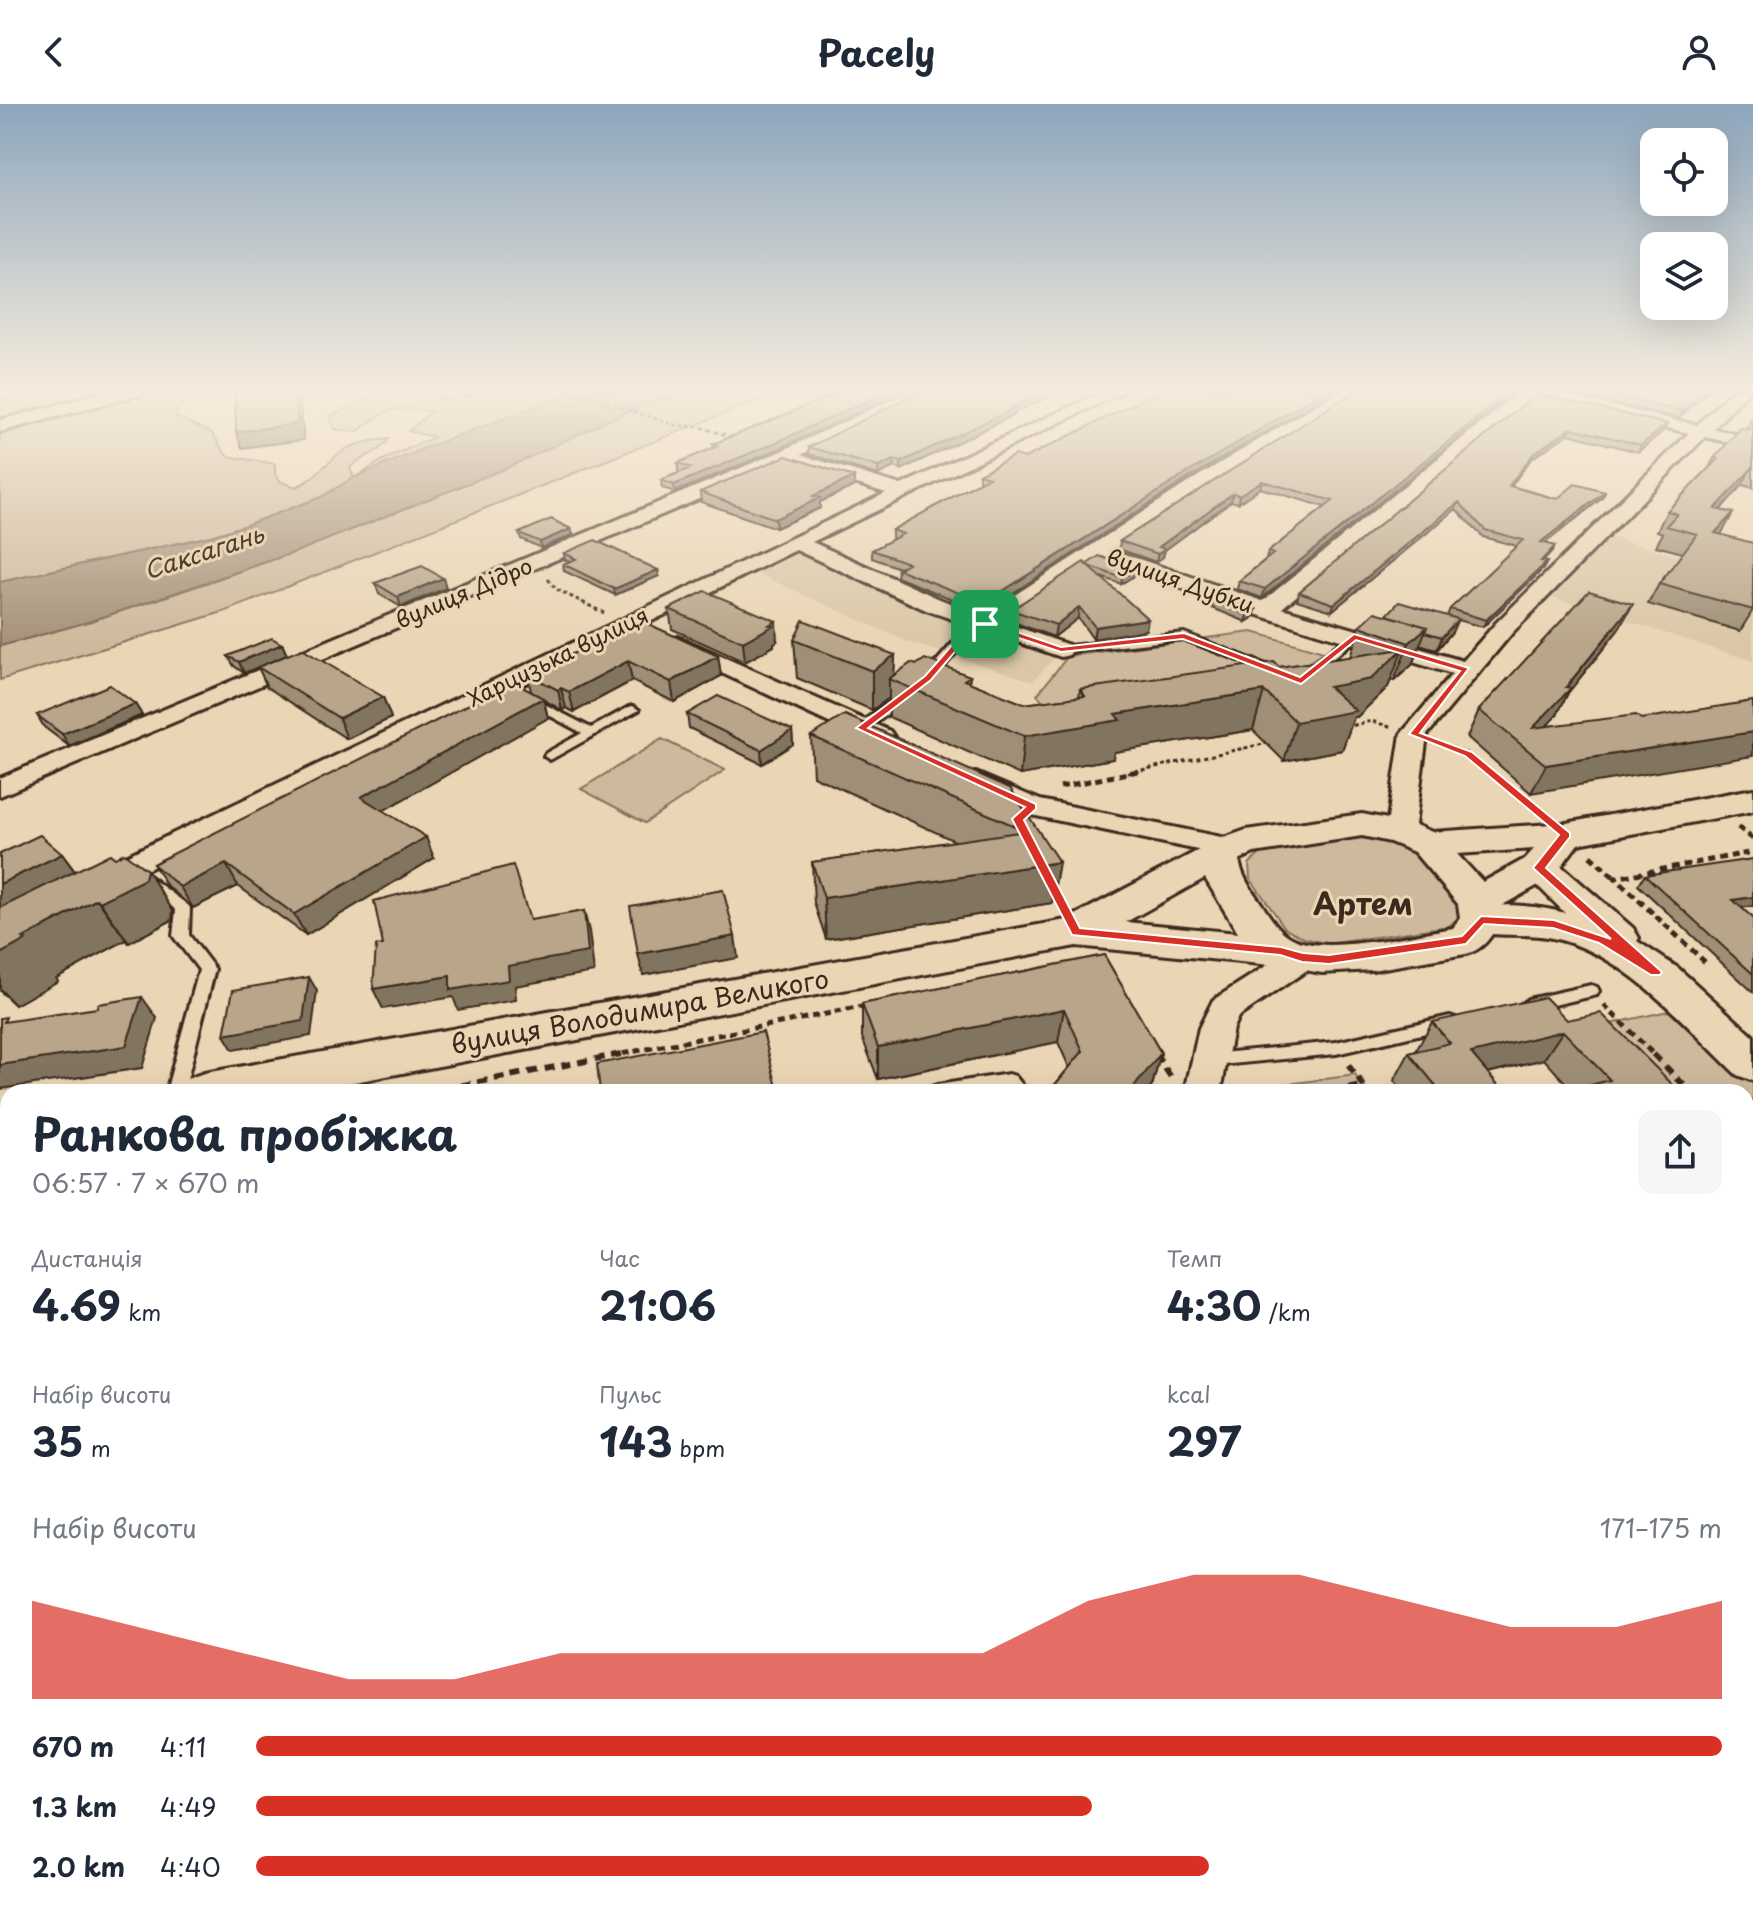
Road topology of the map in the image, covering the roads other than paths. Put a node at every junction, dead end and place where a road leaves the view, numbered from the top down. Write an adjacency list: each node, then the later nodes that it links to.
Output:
1 (742, 474): 27 (street, вулиця Дідро)
2 (845, 474): 7 (street)
3 (940, 474): 7 (street, Харцизька вулиця)
4 (1217, 474): 9 (street, вулиця Дубки)
5 (1427, 474): 10 (street, вулиця Дубки)
6 (1657, 474): 15 (street)
7 (903, 492): 8 (street, Харцизька вулиця)
8 (796, 542): 11 (street, Харцизька вулиця); 12 (street)
9 (1095, 551): 10 (street, вулиця Дубки); 12 (street, вулиця Дубки)
10 (1266, 610): 13 (street, вулиця Дубки)
11 (631, 622): 20 (street, Харцизька вулиця); 22 (street)
12 (985, 624): 14 (street); 17 (lane)
13 (1354, 636): 15 (street, вулиця Дубки); 18 (lane)
14 (1061, 650): 16 (lane)
15 (1466, 670): 30 (street)
16 (1286, 675)
17 (928, 678): 19 (lane); 22 (lane)
18 (1301, 681)
19 (942, 684)
20 (501, 685): 23 (lane); 32 (street, Харцизька вулиця)
21 (633, 710): 23 (lane)
22 (861, 728): 24 (street)
23 (591, 733): 25 (lane)
24 (904, 748)
25 (550, 756)
26 (947, 767): 31 (street)
27 (0, 788)
28 (1753, 800): 29 (main road)
29 (1566, 835): 30 (main road); 33 (main road)
30 (1413, 838): 31 (main road); 35 (main road)
31 (1225, 852): 36 (main road); 37 (main road)
32 (129, 866): 34 (street, Харцизька вулиця); 44 (lane)
33 (1539, 868): 35 (main road); 38 (main road)
34 (78, 892)
35 (1479, 910): 37 (main road); 38 (main road)
36 (1076, 932): 37 (main road); 45 (main road, вулиця Володимира Великого)
37 (1292, 954): 43 (street)
38 (1656, 972): 42 (main road)
39 (1591, 991): 40 (lane)
40 (1516, 1008)
41 (1471, 1018): 43 (lane)
42 (1753, 1063)
43 (1197, 1080)
44 (177, 1084)
45 (248, 1084)
46 (989, 1084): 47 (lane)
47 (1012, 1084)

